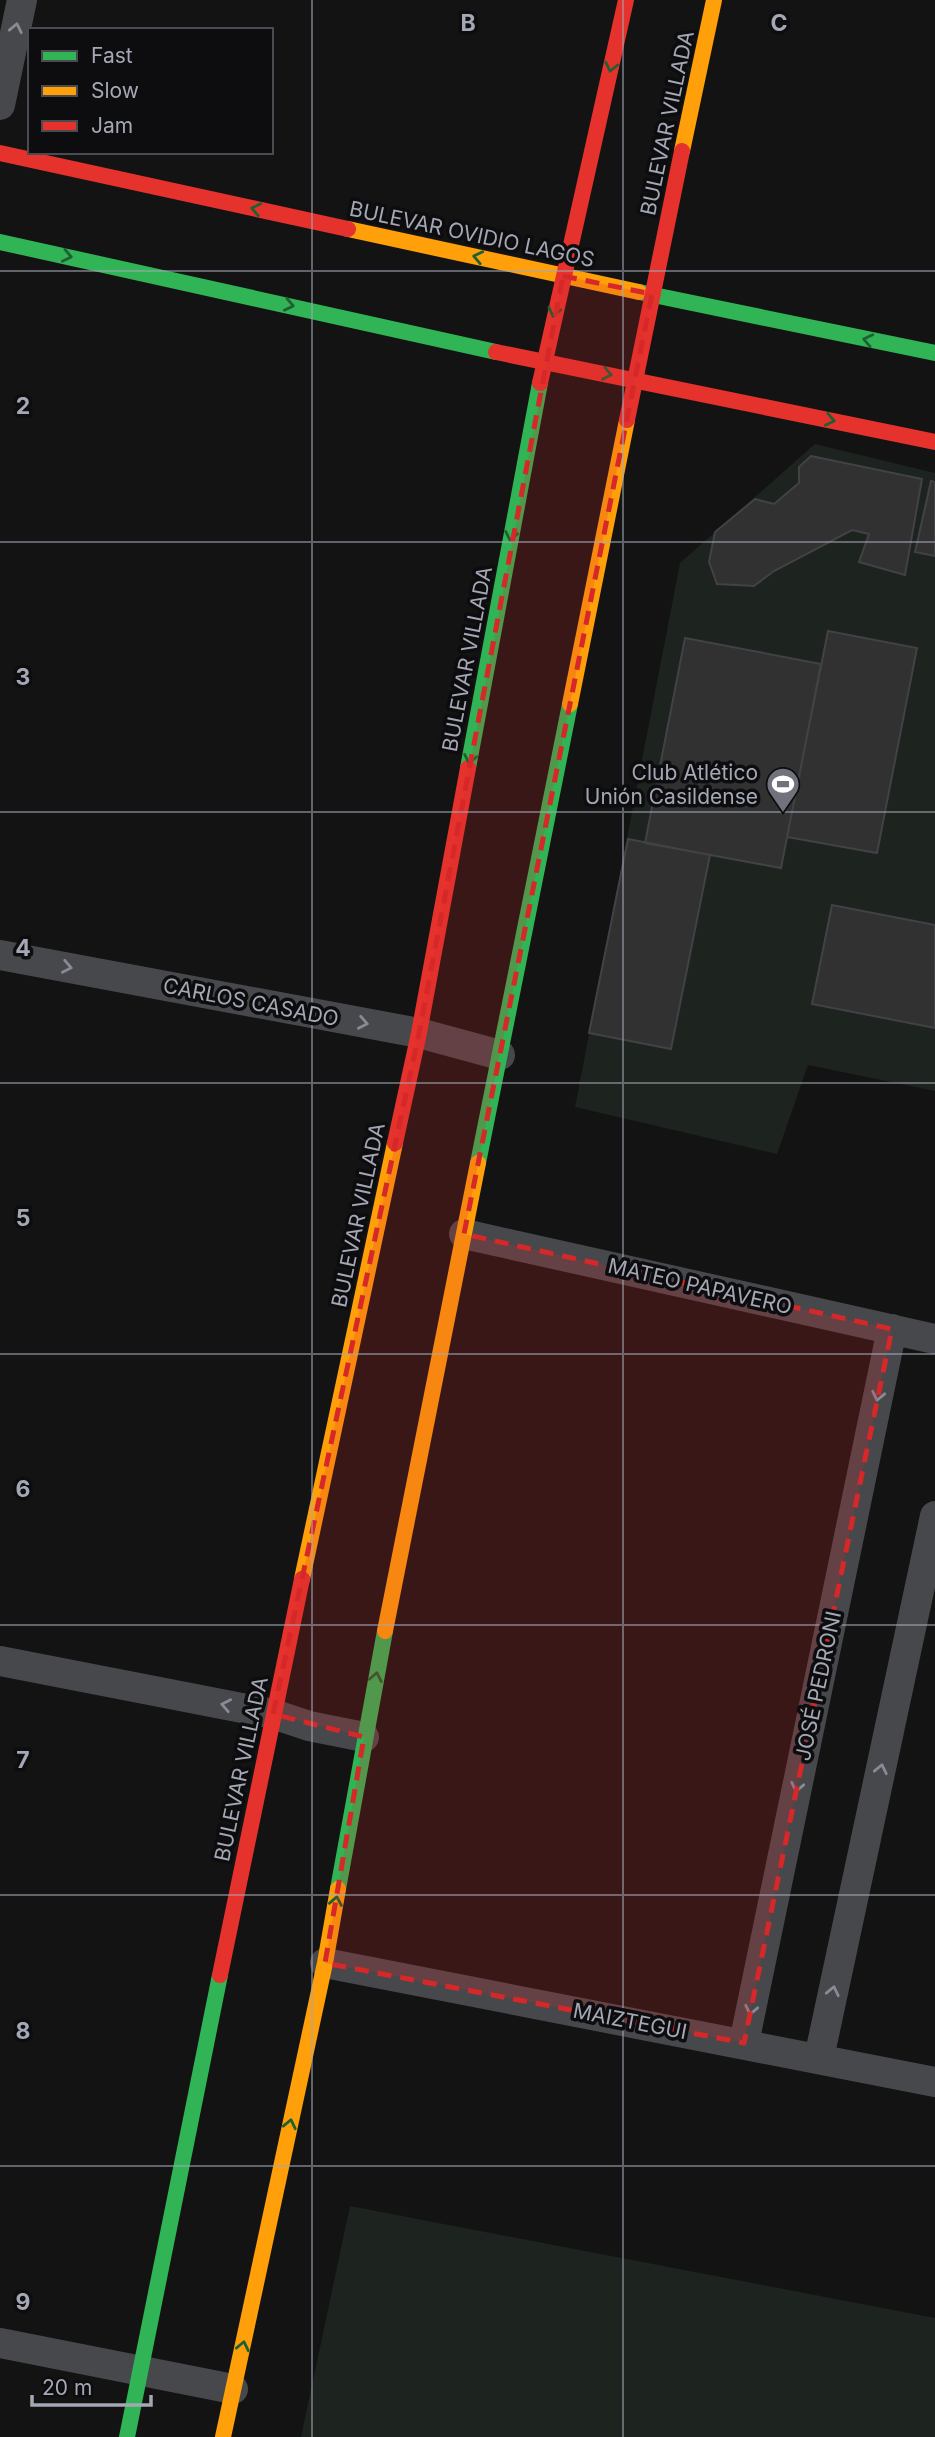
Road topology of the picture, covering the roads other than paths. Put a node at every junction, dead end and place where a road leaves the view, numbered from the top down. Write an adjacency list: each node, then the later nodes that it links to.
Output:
1 (22, 0): 4 (street, one-way to 1)
2 (626, 0): 7 (main road, BULEVAR VILLADA, one-way to 7)
3 (714, 0): 8 (main road, BULEVAR VILLADA)
4 (0, 105)
5 (0, 153): 7 (main road, BULEVAR OVIDIO LAGOS, one-way to 5)
6 (0, 242): 10 (main road, one-way to 10)
7 (563, 276): 8 (main road, BULEVAR OVIDIO LAGOS); 10 (main road, BULEVAR VILLADA, one-way to 10)
8 (652, 294): 9 (main road, BULEVAR OVIDIO LAGOS, one-way to 8); 11 (main road, BULEVAR VILLADA)
9 (935, 354)
10 (544, 362): 11 (main road, one-way to 11); 14 (main road, BULEVAR VILLADA, one-way to 14)
11 (635, 379): 12 (main road, one-way to 12); 15 (main road, BULEVAR VILLADA)
12 (935, 442)
13 (0, 955): 14 (street, CARLOS CASADO, one-way to 14)
14 (419, 1033): 15 (street, CARLOS CASADO); 21 (main road, BULEVAR VILLADA)
15 (500, 1055): 16 (main road, BULEVAR VILLADA)
16 (464, 1234): 17 (street, MATEO PAPAVERO); 22 (main road, BULEVAR VILLADA, one-way to 16)
17 (892, 1329): 18 (street, MATEO PAPAVERO); 24 (street, JOSÉ PEDRONI, one-way to 24)
18 (935, 1339)
19 (935, 1516): 25 (street, one-way to 19)
20 (0, 1661): 21 (street, one-way to 20)
21 (273, 1714): 22 (street); 28 (main road, BULEVAR VILLADA)
22 (363, 1737): 23 (main road, BULEVAR VILLADA, one-way to 22)
23 (325, 1963): 24 (street, MAIZTEGUI); 29 (main road, BULEVAR VILLADA, one-way to 23)
24 (744, 2043): 25 (street, MAIZTEGUI)
25 (819, 2058): 26 (street, MAIZTEGUI)
26 (935, 2082)
27 (0, 2343): 28 (street)
28 (141, 2371): 29 (street); 30 (main road, BULEVAR VILLADA)
29 (233, 2389): 31 (main road, BULEVAR VILLADA)
30 (127, 2437)
31 (223, 2437)

